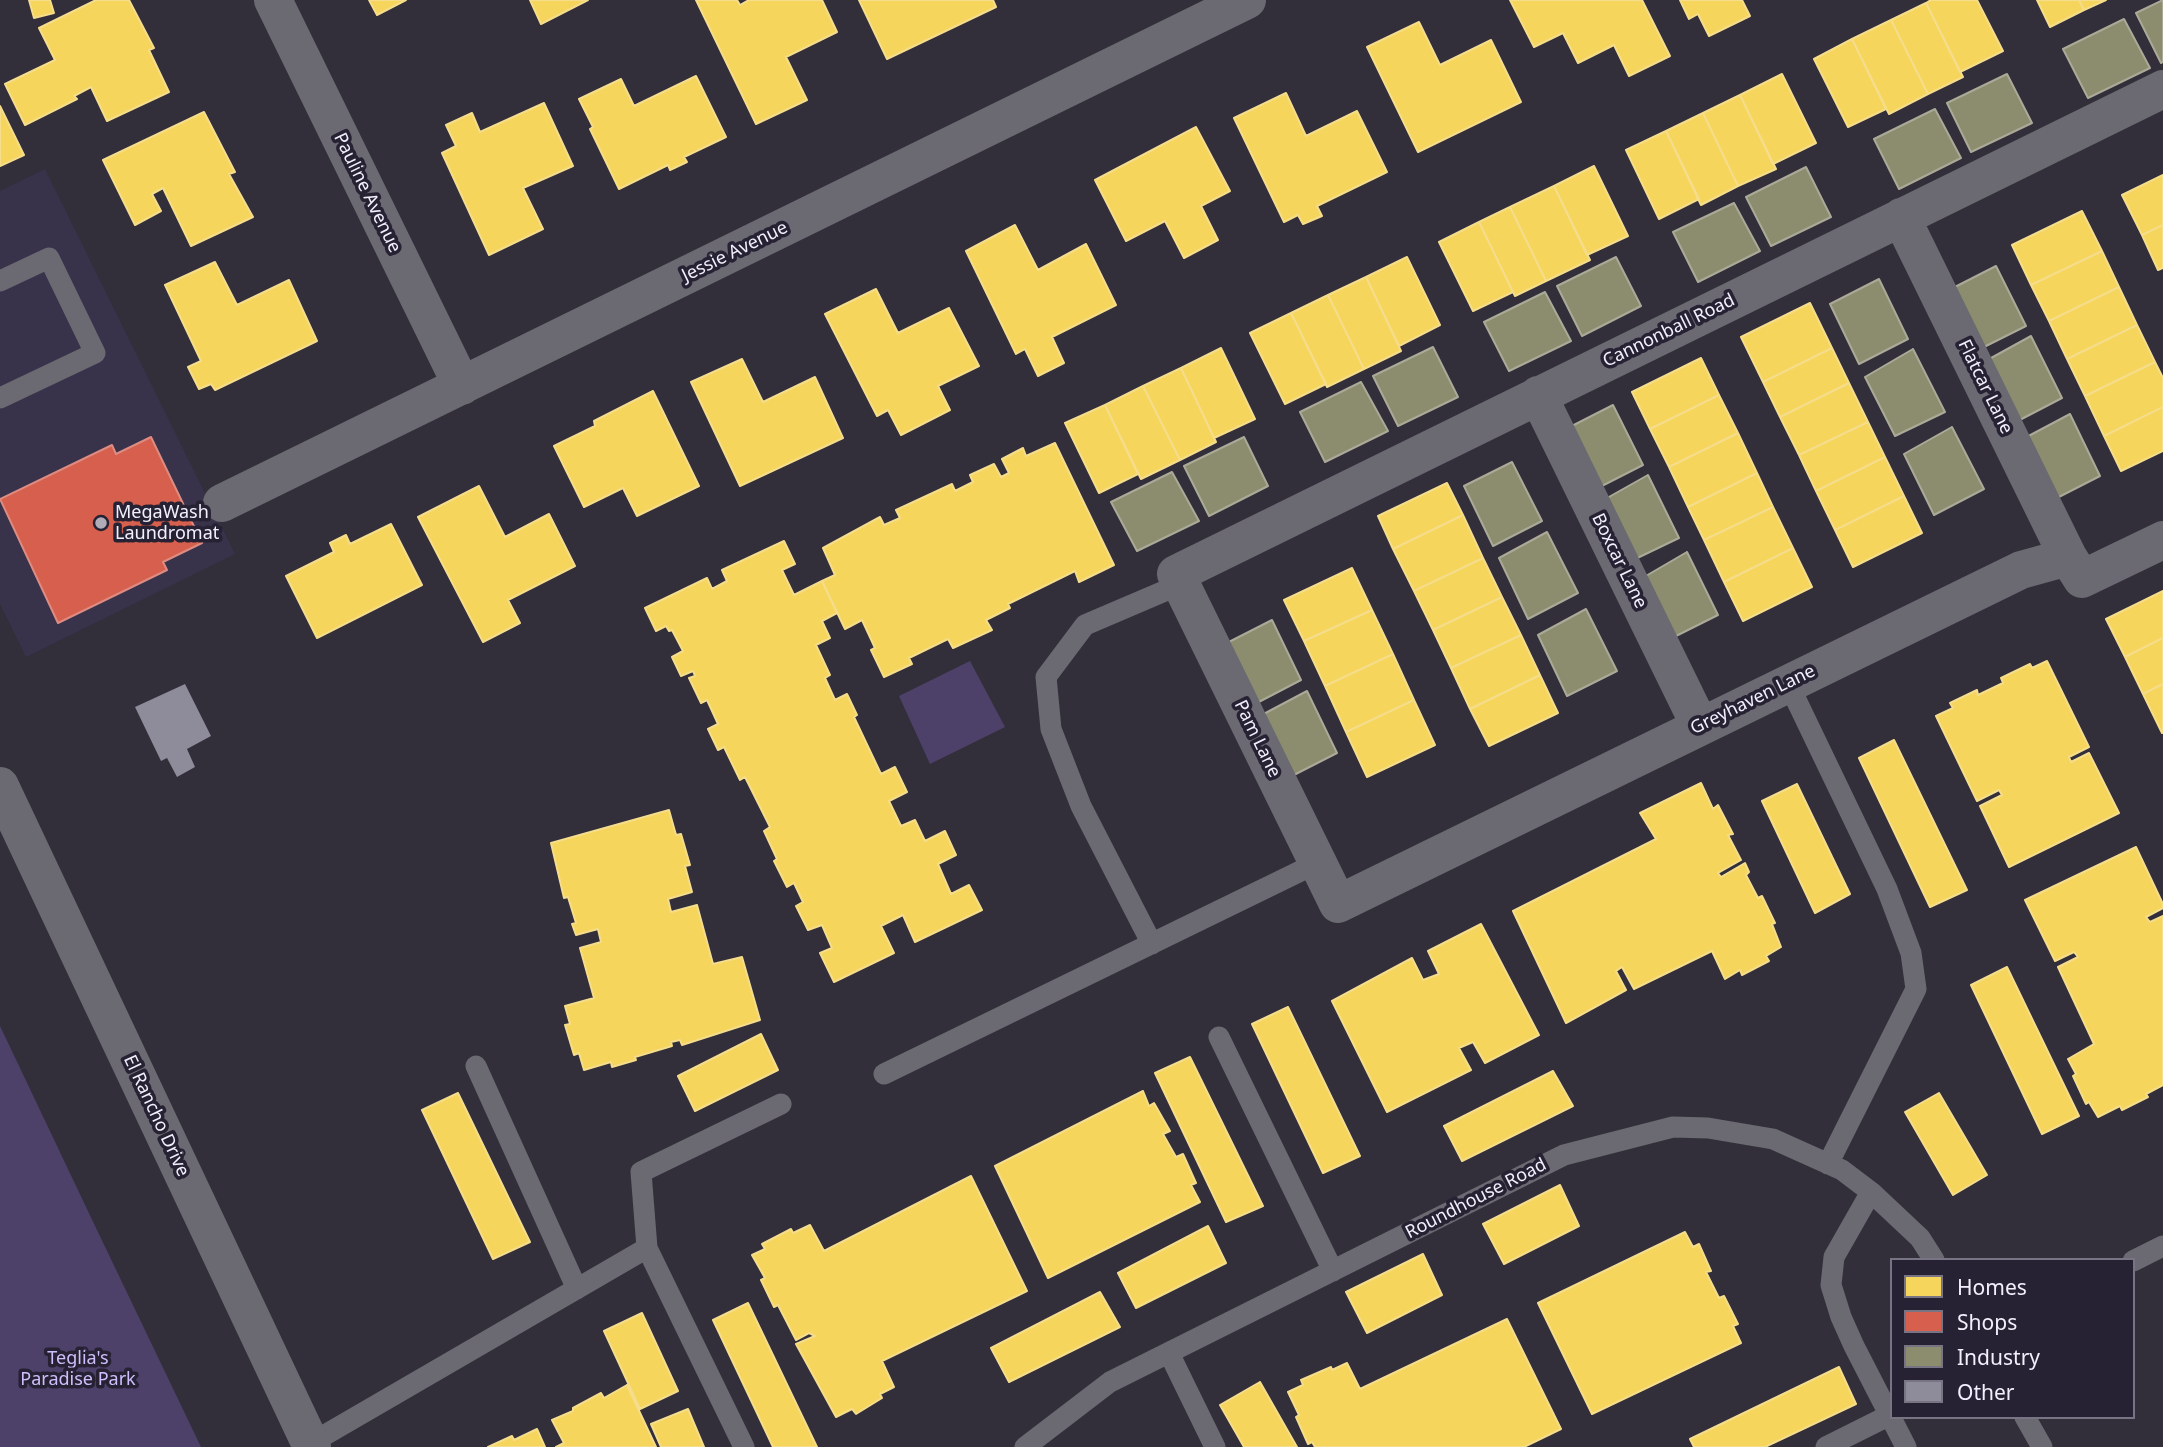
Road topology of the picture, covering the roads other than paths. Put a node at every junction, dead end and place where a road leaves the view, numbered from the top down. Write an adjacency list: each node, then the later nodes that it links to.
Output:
1 (273, 0): 6 (street, Pauline Avenue)
2 (1247, 0): 6 (street, Jessie Avenue)
3 (2163, 89): 4 (street, Cannonball Road)
4 (1901, 217): 7 (street, Cannonball Road); 11 (street, Flatcar Lane)
5 (0, 281): 8 (lane)
6 (462, 386): 9 (street, Jessie Avenue)
7 (1538, 395): 12 (street, Cannonball Road); 14 (street, Boxcar Lane)
8 (0, 398)
9 (222, 503)
10 (2163, 540): 11 (street)
11 (2068, 557): 13 (street, Greyhaven Lane)
12 (1178, 579): 16 (street, Pam Lane); 18 (lane)
13 (1788, 683): 14 (street, Greyhaven Lane); 23 (lane)
14 (1700, 726): 17 (street, Greyhaven Lane)
15 (0, 786): 35 (street, El Rancho Drive)
16 (1318, 863): 17 (street, Pam Lane); 18 (lane)
17 (1338, 904)
18 (1152, 944): 21 (lane)
19 (1219, 1037): 29 (lane)
20 (476, 1066): 30 (lane)
21 (884, 1074)
22 (781, 1104): 26 (lane)
23 (1828, 1164): 24 (lane, Roundhouse Road); 29 (lane, Roundhouse Road)
24 (1871, 1192): 27 (lane, Roundhouse Road); 32 (lane)
25 (2163, 1246): 28 (lane)
26 (648, 1248): 30 (lane); 36 (lane)
27 (1933, 1258)
28 (2135, 1260)
29 (1333, 1271): 31 (lane, Roundhouse Road)
30 (577, 1289): 35 (lane)
31 (1169, 1353): 37 (lane, Roundhouse Road); 38 (lane)
32 (1890, 1415): 39 (lane)
33 (1892, 1419): 40 (lane)
34 (2026, 1419): 41 (lane)
35 (308, 1446)
36 (744, 1447)
37 (1025, 1447)
38 (1215, 1447)
39 (1825, 1447)
40 (1906, 1447)
41 (2042, 1447)

